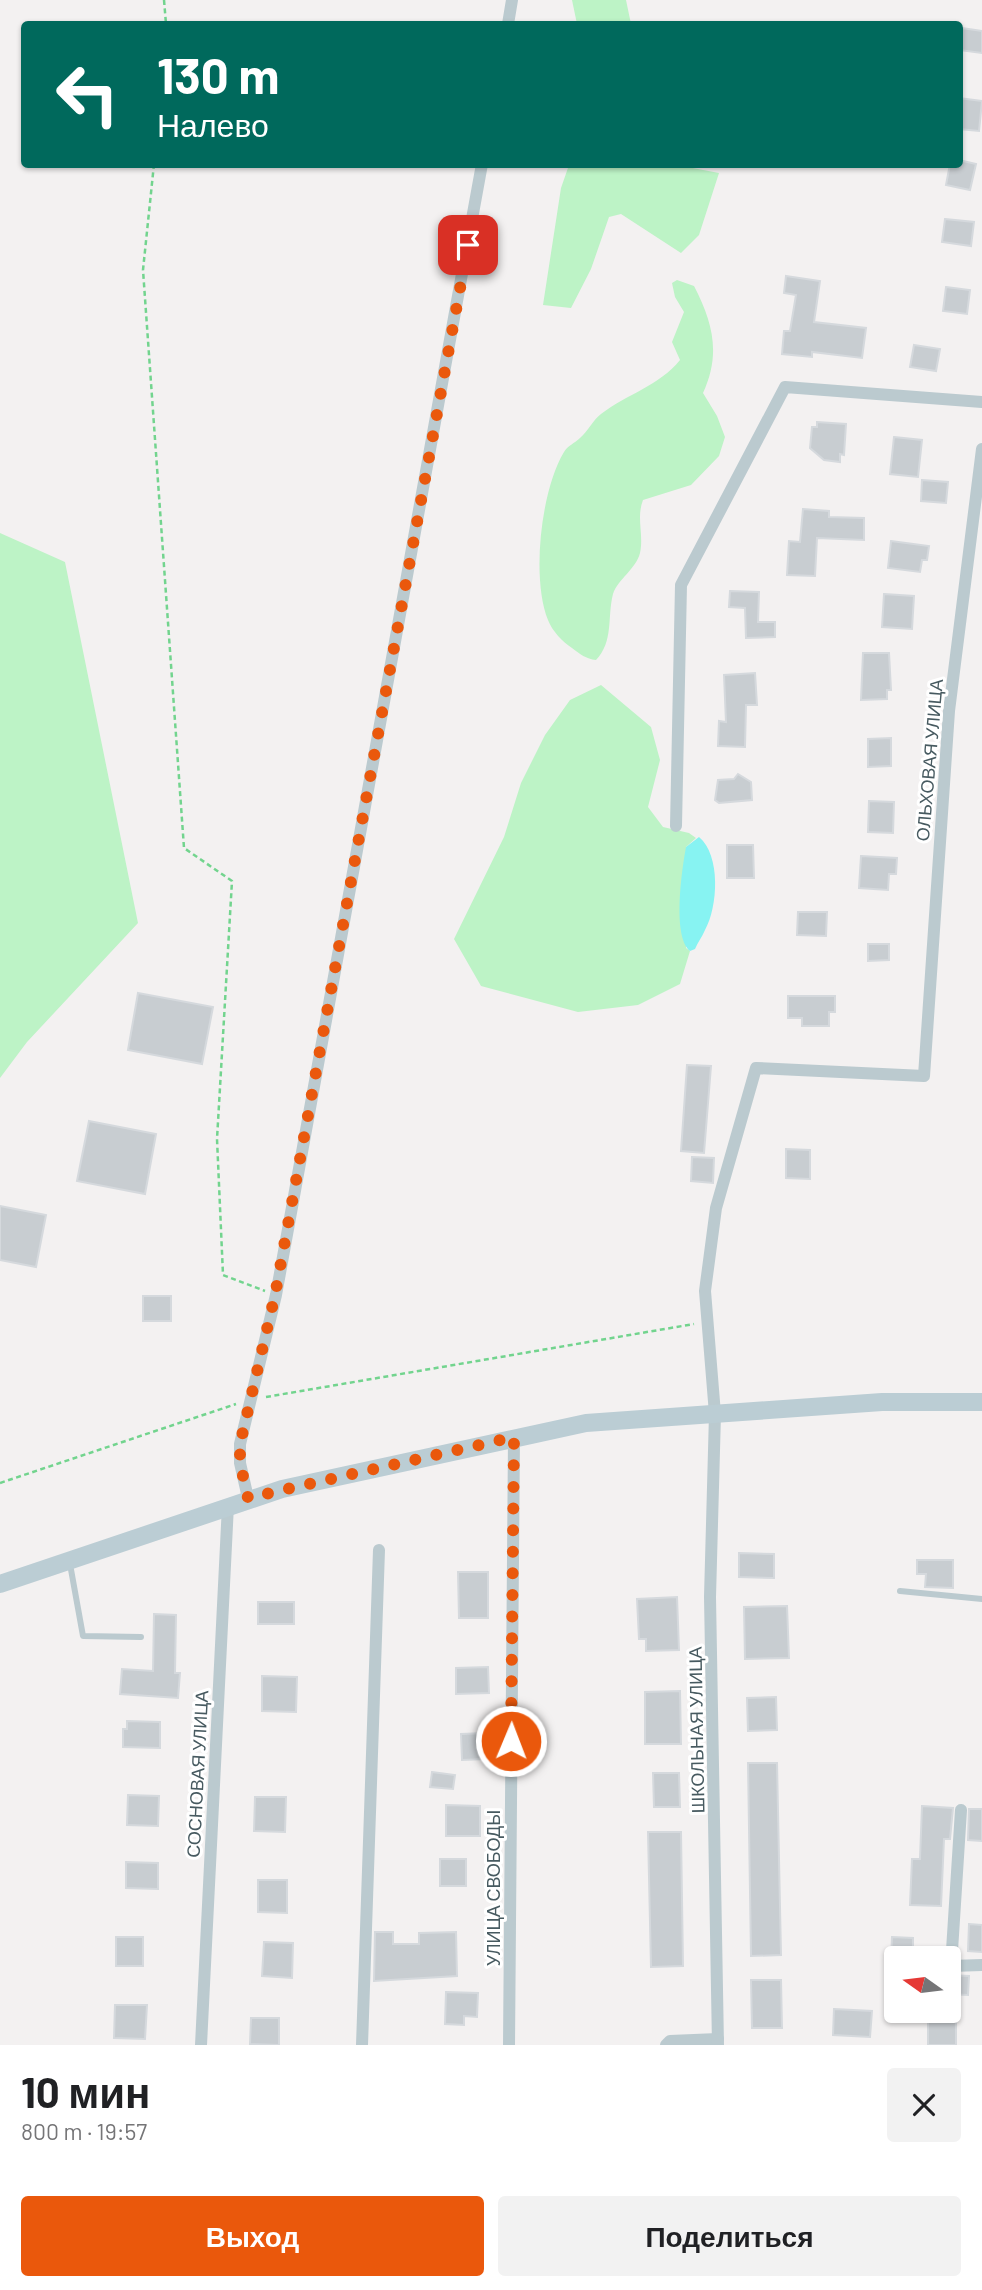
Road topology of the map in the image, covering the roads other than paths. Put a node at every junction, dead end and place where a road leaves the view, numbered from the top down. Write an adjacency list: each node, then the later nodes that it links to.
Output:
1 (512, 0): 2 (street)
2 (508, 21)
3 (481, 168): 11 (street)
4 (982, 402): 6 (street)
5 (982, 449): 7 (street, ОЛЬХОВАЯ УЛИЦА)
6 (676, 826)
7 (924, 1076): 9 (street, ШКОЛЬНАЯ УЛИЦА)
8 (982, 1402): 9 (main road)
9 (715, 1414): 10 (main road); 21 (street, ШКОЛЬНАЯ УЛИЦА)
10 (514, 1437): 11 (main road); 24 (street, УЛИЦА СВОБОДЫ)
11 (248, 1498): 12 (main road)
12 (228, 1504): 14 (main road); 22 (street, СОСНОВАЯ УЛИЦА)
13 (379, 1550): 23 (street)
14 (69, 1560): 15 (main road); 18 (lane)
15 (0, 1584)
16 (900, 1591): 17 (lane)
17 (982, 1599)
18 (141, 1637)
19 (961, 1810): 20 (street)
20 (982, 1965)
21 (718, 2042): 25 (street)
22 (201, 2045)
23 (362, 2045)
24 (509, 2045)
25 (666, 2045)

